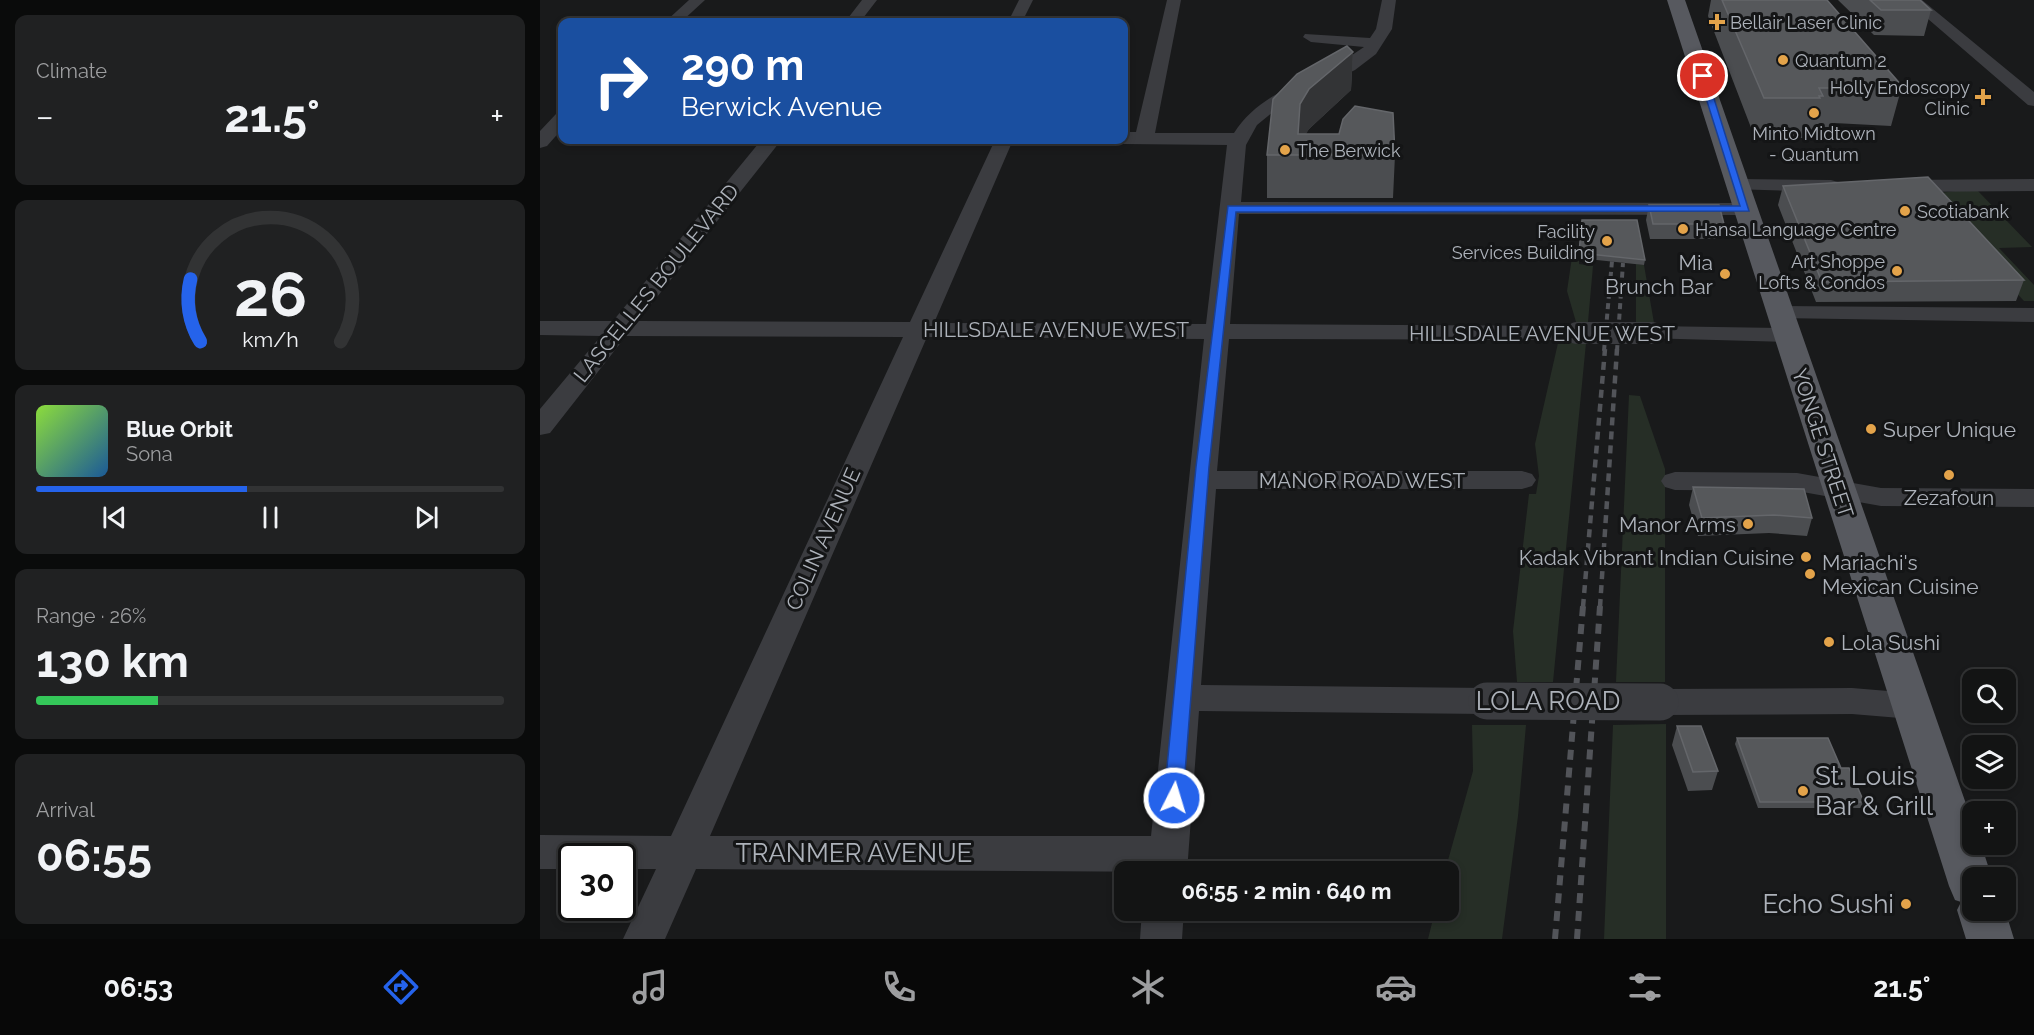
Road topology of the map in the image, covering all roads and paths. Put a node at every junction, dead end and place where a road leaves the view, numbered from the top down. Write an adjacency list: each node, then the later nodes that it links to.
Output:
1 (698, 0): 8 (street)
2 (870, 0): 9 (street)
3 (1026, 0): 10 (street)
4 (1174, 0): 18 (street)
5 (1389, 0): 12 (street)
6 (1676, 0): 22 (main road, YONGE STREET)
7 (1912, 0): 13 (street)
8 (677, 18)
9 (855, 18)
10 (1017, 18)
11 (1311, 37): 12 (street)
12 (1377, 43): 19 (street)
13 (2034, 101)
14 (558, 122): 16 (street)
15 (558, 137): 16 (street)
16 (541, 138)
17 (1128, 138): 18 (street)
18 (1144, 138): 19 (street)
19 (1239, 139): 26 (street)
20 (768, 144): 31 (street, LASCELLES BOULEVARD)
21 (1002, 144): 32 (street, COLIN AVENUE)
22 (1739, 185): 24 (street); 27 (main road, YONGE STREET)
23 (2034, 185): 25 (street)
24 (1847, 186)
25 (1882, 186)
26 (1231, 208): 27 (street); 33 (street)
27 (1746, 209): 29 (main road, YONGE STREET)
28 (2034, 315): 29 (street, HILLSDALE AVENUE WEST)
29 (1784, 324): 33 (street, HILLSDALE AVENUE WEST, bridge); 38 (main road, YONGE STREET)
30 (540, 328): 31 (street, HILLSDALE AVENUE WEST)
31 (619, 328): 32 (street, HILLSDALE AVENUE WEST); 34 (street, LASCELLES BOULEVARD)
32 (918, 328): 33 (street, HILLSDALE AVENUE WEST); 43 (street, COLIN AVENUE)
33 (1217, 331): 35 (street)
34 (540, 427)
35 (1201, 480): 36 (street, MANOR ROAD WEST); 40 (street)
36 (1522, 480)
37 (1675, 481): 38 (street)
38 (1838, 490): 39 (street); 41 (main road, YONGE STREET)
39 (2030, 503)
40 (1182, 698): 41 (street, LOLA ROAD, bridge); 45 (street)
41 (1912, 706): 46 (main road, YONGE STREET)
42 (540, 852): 43 (street, TRANMER AVENUE)
43 (681, 853): 44 (street, TRANMER AVENUE); 49 (street, COLIN AVENUE)
44 (1114, 861)
45 (1168, 861)
46 (1966, 867)
47 (1162, 921): 50 (street)
48 (1984, 921): 51 (main road)
49 (644, 939)
50 (1161, 939)
51 (1990, 939)

